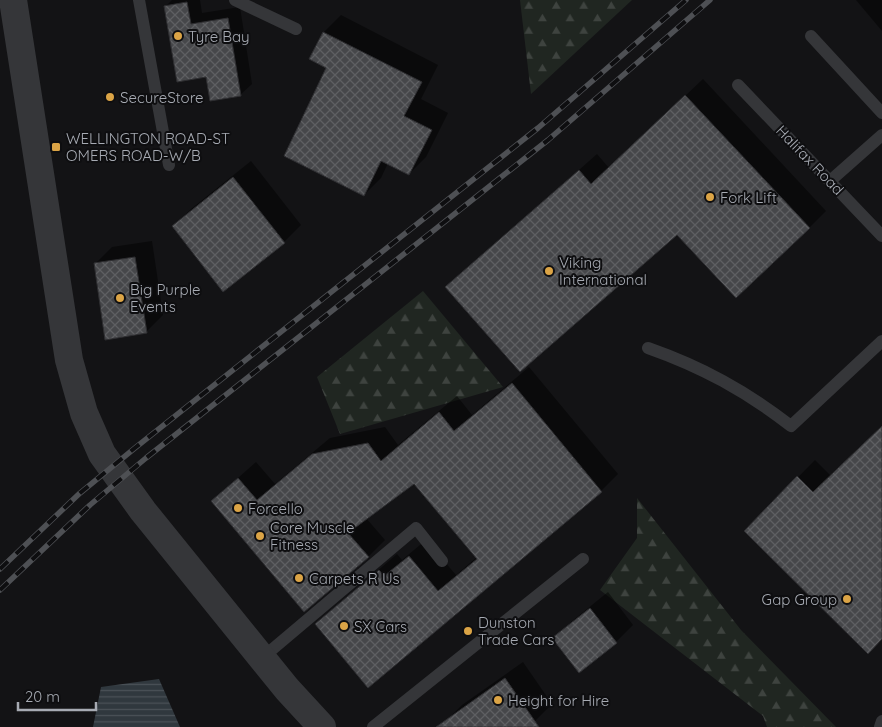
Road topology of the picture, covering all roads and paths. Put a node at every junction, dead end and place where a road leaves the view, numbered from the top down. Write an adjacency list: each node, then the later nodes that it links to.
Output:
1 (13, 0): 16 (street)
2 (139, 0): 9 (lane)
3 (235, 0): 4 (lane)
4 (296, 29)
5 (811, 36): 7 (lane)
6 (738, 85): 10 (lane, Halifax Road)
7 (882, 113)
8 (882, 135): 10 (lane)
9 (169, 165)
10 (830, 181): 11 (lane, Halifax Road)
11 (882, 236)
12 (882, 342): 13 (lane)
13 (648, 348)
14 (583, 559): 19 (lane)
15 (442, 561): 16 (lane)
16 (262, 658): 18 (street)
17 (882, 721): 20 (lane)
18 (322, 727)
19 (373, 727)
20 (880, 727)

